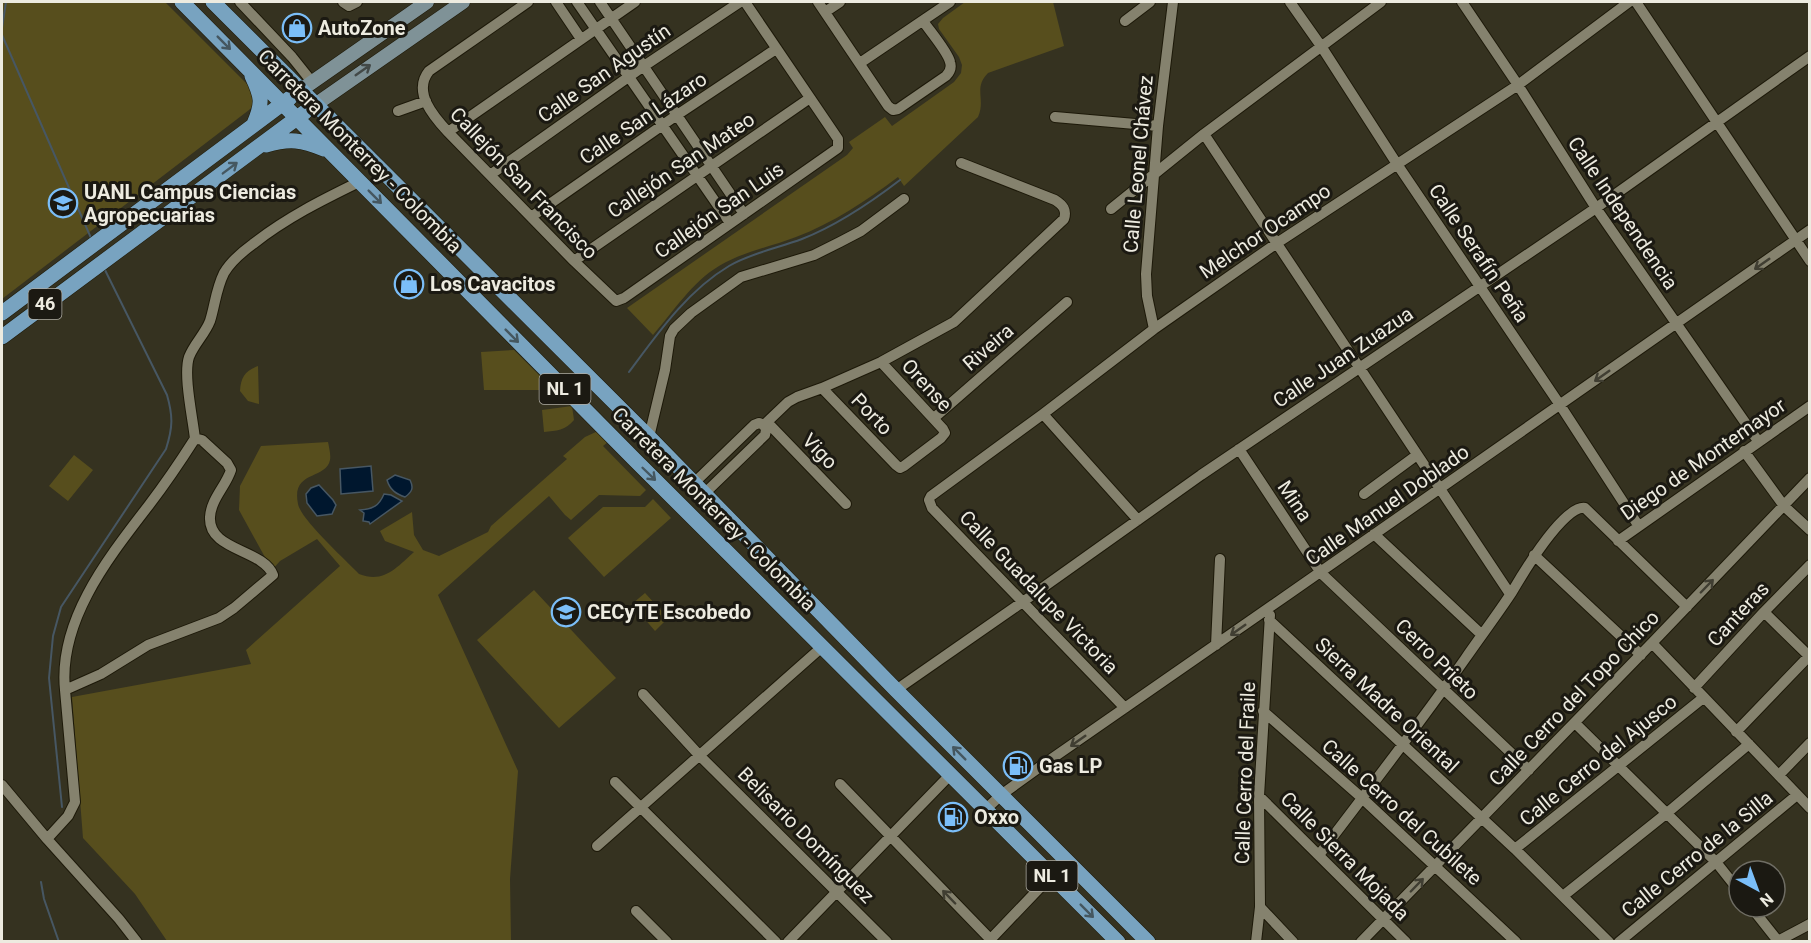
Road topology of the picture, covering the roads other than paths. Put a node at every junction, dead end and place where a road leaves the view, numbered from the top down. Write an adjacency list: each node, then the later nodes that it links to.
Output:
1 (182, 2): 36 (main road, Carretera Monterrey - Colombia / NL 1, one-way to 36)
2 (216, 2): 39 (main road, Carretera Monterrey - Colombia / NL 1)
3 (240, 2): 39 (street)
4 (427, 2): 27 (main road, 46)
5 (463, 2): 29 (main road, 46)
6 (528, 2): 41 (street, Callejón San Francisco)
7 (556, 2): 30 (street)
8 (577, 2): 28 (street)
9 (600, 2): 24 (street)
10 (740, 2): 35 (street, Calle San Agustín)
11 (745, 2): 32 (street)
12 (818, 2): 23 (street)
13 (840, 2): 23 (street)
14 (950, 2): 25 (street)
15 (1150, 2): 26 (street)
16 (1173, 2): 51 (street, Calle Leonel Chávez)
17 (1290, 2): 31 (street, Calle Serafín Peña)
18 (1381, 2): 31 (street)
19 (1462, 2): 38 (street, Calle Independencia)
20 (1629, 2): 38 (street, Melchor Ocampo)
21 (1636, 2): 48 (street)
22 (629, 3): 24 (street)
23 (825, 12): 34 (street)
24 (611, 18): 28 (street); 35 (street)
25 (922, 21): 34 (street); 34 (street)
26 (1125, 21)
27 (396, 23): 29 (main road); 39 (main road, 46)
28 (597, 28): 30 (street); 37 (street)
29 (408, 39): 43 (main road, 46, one-way to 29)
30 (581, 39): 52 (street)
31 (1321, 46): 53 (street); 57 (street, Calle Serafín Peña)
32 (776, 49): 40 (street); 45 (street, Calle San Lázaro)
33 (1809, 56): 48 (street, Calle Juan Zuazua)
34 (860, 63)
35 (644, 66): 37 (street, Calle San Agustín); 45 (street)
36 (248, 68): 42 (main road, Carretera Monterrey - Colombia / NL 1); 50 (main road)
37 (630, 76): 49 (street); 60 (street, Calle San Agustín)
38 (1518, 85): 57 (street, Melchor Ocampo); 64 (street, Calle Independencia)
39 (306, 86): 42 (main road, 46); 43 (main road, Carretera Monterrey - Colombia / NL 1)
40 (810, 99): 58 (street, Callejón San Mateo); 66 (street, Callejón San Luis)
41 (426, 101): 44 (street); 52 (street, Callejón San Francisco)
42 (284, 103): 47 (main road, Carretera Monterrey - Colombia / NL 1); 50 (main road, 46)
43 (315, 105): 47 (main road, 46); 90 (main road, Carretera Monterrey - Colombia / NL 1)
44 (398, 111)
45 (677, 115): 49 (street, Calle San Lázaro); 58 (street)
46 (1055, 117): 51 (street)
47 (298, 118): 54 (main road, 46); 55 (main road, Carretera Monterrey - Colombia / NL 1)
48 (1716, 122): 64 (street, Calle Juan Zuazua); 70 (street)
49 (663, 124): 61 (street); 67 (street, Calle San Lázaro)
50 (254, 125): 77 (main road, 46)
51 (1158, 126): 59 (street, Calle Leonel Chávez)
52 (448, 132): 60 (street, Callejón San Francisco)
53 (1204, 134): 59 (street); 71 (street)
54 (255, 149): 55 (main road); 80 (main road, 46, one-way to 54)
55 (329, 152): 62 (main road, Carretera Monterrey - Colombia / NL 1)
56 (961, 163): 81 (street)
57 (1397, 164): 71 (street, Melchor Ocampo); 74 (street, Calle Serafín Peña)
58 (711, 166): 61 (street, Callejón San Mateo); 66 (street)
59 (1156, 172): 65 (street); 79 (street, Calle Leonel Chávez)
60 (490, 175): 67 (street, Callejón San Francisco)
61 (697, 175): 68 (street); 72 (street, Callejón San Mateo)
62 (359, 182): 91 (street); 123 (main road, Carretera Monterrey - Colombia / NL 1, one-way to 123)
63 (904, 199): 90 (street)
64 (1596, 208): 74 (street, Calle Juan Zuazua); 78 (street, Calle Independencia)
65 (1111, 209)
66 (744, 214): 68 (street, Callejón San Luis)
67 (531, 217): 72 (street, Callejón San Francisco)
68 (730, 223): 75 (street, Callejón San Luis)
69 (1809, 230): 70 (street, Calle Manuel Doblado)
70 (1796, 240): 73 (street); 78 (street, Calle Manuel Doblado, one-way to 78)
71 (1277, 243): 79 (street, Melchor Ocampo); 82 (street)
72 (573, 261): 75 (street, Callejón San Francisco)
73 (1809, 261)
74 (1480, 287): 82 (street, Calle Juan Zuazua); 84 (street, Calle Serafín Peña)
75 (618, 300)
76 (1066, 302): 87 (street, Riveira)
77 (2, 313)
78 (1676, 324): 84 (street, Calle Manuel Doblado, one-way to 84); 93 (street, Calle Independencia)
79 (1154, 329): 86 (street, Melchor Ocampo)
80 (2, 337)
81 (881, 362): 83 (street); 87 (street, Orense)
82 (1358, 368): 94 (street, Calle Juan Zuazua); 97 (street)
83 (822, 388): 88 (street); 89 (street, Porto)
84 (1560, 405): 100 (street, Calle Manuel Doblado); 106 (street, Calle Serafín Peña)
85 (1809, 406): 93 (street, Diego de Montemayor)
86 (1043, 414): 102 (street, Melchor Ocampo); 105 (street)
87 (934, 418): 89 (street, Orense)
88 (766, 424): 92 (street); 95 (street); 103 (street, Vigo)
89 (945, 432)
90 (649, 437): 99 (main road, Carretera Monterrey - Colombia / NL 1)
91 (195, 439): 127 (street); 127 (street)
92 (739, 439): 95 (street); 99 (street)
93 (1758, 441): 96 (street, Diego de Montemayor)
94 (1239, 449): 105 (street, Calle Juan Zuazua); 113 (street, Mina)
95 (750, 450): 99 (street)
96 (1744, 451): 104 (street); 106 (street, Diego de Montemayor)
97 (1417, 455): 100 (street); 101 (street)
98 (1809, 478): 104 (street, Calle Cerro del Topo Chico)
99 (699, 488): 128 (main road, Carretera Monterrey - Colombia / NL 1)
100 (1440, 490): 108 (street, Calle Manuel Doblado); 114 (street)
101 (1364, 494)
102 (929, 500): 115 (street, Calle Guadalupe Victoria)
103 (846, 504)
104 (1784, 506): 107 (street); 117 (street, Calle Cerro del Topo Chico, one-way to 104)
105 (1138, 520): 115 (street, Calle Juan Zuazua)
106 (1638, 525): 109 (street, Diego de Montemayor)
107 (1809, 530)
108 (1374, 534): 113 (street, Calle Manuel Doblado); 120 (street)
109 (1618, 541): 110 (street); 117 (street)
110 (1534, 555): 114 (street); 124 (street)
111 (1220, 559): 122 (street)
112 (1809, 565): 118 (street, Canteras)
113 (1321, 573): 116 (street, Calle Manuel Doblado); 129 (street, Cerro Prieto)
114 (1510, 594): 120 (street)
115 (1024, 601): 128 (street, Calle Juan Zuazua); 132 (street, Calle Guadalupe Victoria)
116 (1272, 606): 119 (street, Calle Cerro del Fraile); 122 (street, Calle Manuel Doblado, one-way to 122)
117 (1687, 607): 121 (street, Calle Cerro del Topo Chico)
118 (1764, 612): 125 (street); 126 (street, Canteras)
119 (1269, 620): 133 (street, Calle Cerro del Fraile); 138 (street, Sierra Madre Oriental)
120 (1482, 635): 129 (street)
121 (1652, 644): 124 (street, Calle Cerro del Topo Chico); 126 (street)
122 (1216, 645): 132 (street, Calle Manuel Doblado)
123 (822, 646): 139 (street); 142 (main road, Carretera Monterrey - Colombia / NL 1)
124 (1641, 654): 134 (street, Calle Cerro del Topo Chico)
125 (1809, 656): 135 (street)
126 (1694, 688): 131 (street)
127 (65, 690): 157 (street)
128 (896, 690): 147 (main road, Carretera Monterrey - Colombia / NL 1, one-way to 128)
129 (1443, 690): 138 (street); 141 (street, Cerro Prieto)
130 (643, 694): 139 (street, Belisario Domínguez)
131 (1703, 698): 135 (street); 140 (street, Calle Cerro del Ajusco)
132 (1125, 708): 147 (street, Calle Manuel Doblado, one-way to 147)
133 (1263, 711): 149 (street, Calle Cerro del Fraile); 150 (street, Calle Cerro del Cubilete)
134 (1575, 723): 140 (street); 141 (street, Calle Cerro del Topo Chico)
135 (1736, 732): 137 (street)
136 (1809, 743): 143 (street, Calle Cerro de la Silla)
137 (1749, 744): 143 (street); 154 (street)
138 (1402, 745): 150 (street); 155 (street, Sierra Madre Oriental)
139 (699, 755): 151 (street); 165 (street, Belisario Domínguez)
140 (1619, 766): 154 (street); 159 (street, Calle Cerro del Ajusco)
141 (1529, 770): 155 (street, Calle Cerro del Topo Chico)
142 (950, 775): 153 (main road, Carretera Monterrey - Colombia / NL 1); 156 (street)
143 (1779, 776): 148 (street)
144 (615, 782): 151 (street)
145 (840, 784): 156 (street)
146 (2, 785): 157 (street)
147 (1001, 795): 153 (street, Calle Manuel Doblado); 180 (main road, Carretera Monterrey - Colombia / NL 1)
148 (1797, 795): 152 (street); 161 (street, Calle Cerro de la Silla)
149 (1258, 796): 160 (street, Calle Sierra Mojada); 167 (street, Calle Cerro del Fraile)
150 (1362, 798): 160 (street); 162 (street, Calle Cerro del Cubilete)
151 (640, 807): 158 (street); 176 (street)
152 (1809, 808)
153 (986, 810): 163 (main road, Carretera Monterrey - Colombia / NL 1)
154 (1667, 813): 161 (street); 166 (street)
155 (1482, 818): 159 (street, Sierra Madre Oriental); 162 (street, Calle Cerro del Topo Chico)
156 (891, 836): 165 (street); 172 (street, one-way to 156)
157 (47, 839): 174 (street)
158 (597, 846)
159 (1515, 849): 166 (street, Sierra Madre Oriental)
160 (1319, 855): 169 (street, Calle Sierra Mojada)
161 (1716, 862): 164 (street); 187 (street, Calle Cerro de la Silla)
162 (1434, 866): 169 (street, Calle Cerro del Topo Chico, one-way to 162); 185 (street, Calle Cerro del Cubilete)
163 (1051, 876): 172 (street); 179 (main road, Carretera Monterrey - Colombia / NL 1, one-way to 179)
164 (1727, 876)
165 (837, 891): 177 (street); 178 (street, Belisario Domínguez)
166 (1563, 896): 186 (street, Sierra Madre Oriental)
167 (1260, 907): 181 (street, Calle Cerro del Fraile); 182 (street)
168 (636, 911): 175 (street)
169 (1384, 919): 183 (street, Calle Cerro del Topo Chico); 184 (street, Calle Sierra Mojada)
170 (1760, 919): 173 (street)
171 (1809, 924): 173 (street)
172 (990, 941)
173 (1777, 941)
174 (137, 942)
175 (667, 942)
176 (776, 942)
177 (788, 942)
178 (888, 942)
179 (1118, 942)
180 (1148, 942)
181 (1256, 942)
182 (1293, 942)
183 (1361, 942)
184 (1406, 942)
185 (1516, 942)
186 (1609, 942)
187 (1619, 942)

